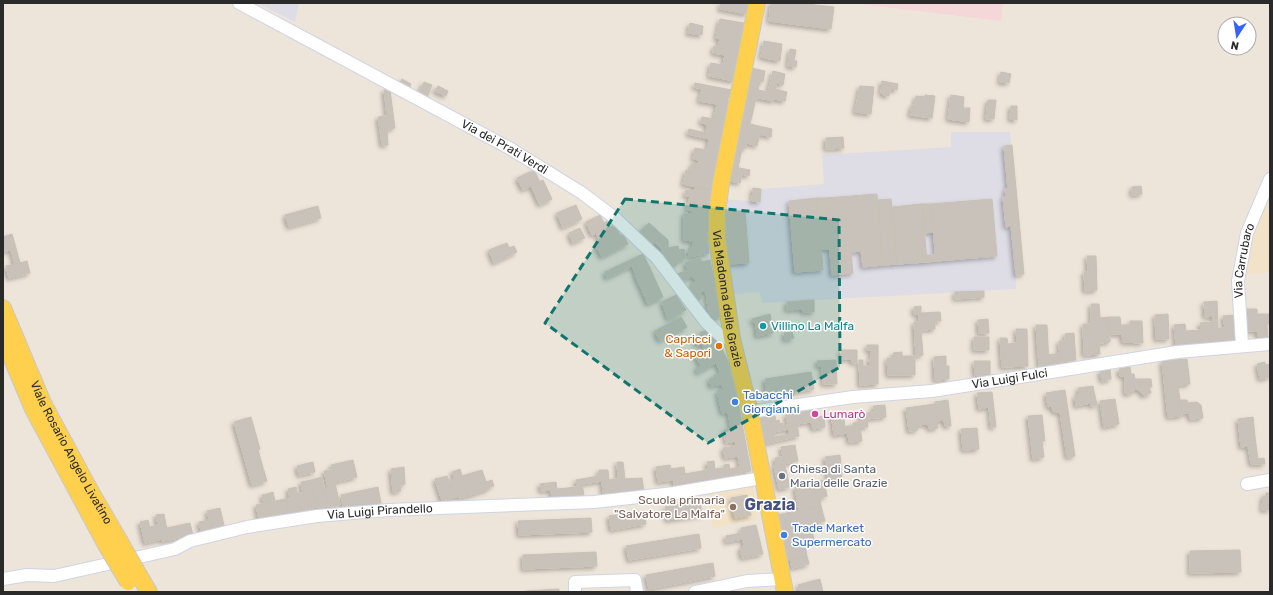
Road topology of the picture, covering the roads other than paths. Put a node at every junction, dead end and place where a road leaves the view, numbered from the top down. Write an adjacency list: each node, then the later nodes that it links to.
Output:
1 (239, 3): 6 (street, Via dei Prati Verdi)
2 (757, 3): 6 (main road, Via Madonna delle Grazie)
3 (1270, 179): 8 (street, Via Carrubaro)
4 (3, 308): 13 (main road, Viale Rosario Angelo Livatino)
5 (3, 338): 13 (main road, Viale Rosario Angelo Livatino)
6 (732, 339): 9 (main road, Via Madonna delle Grazie)
7 (1270, 344): 8 (street, Via Luigi Fulci)
8 (1242, 345): 9 (street, Via Luigi Fulci)
9 (750, 412): 10 (main road, Via Madonna delle Grazie)
10 (762, 478): 14 (street, Via Luigi Pirandello); 16 (main road, Via Madonna delle Grazie)
11 (1270, 480): 12 (street)
12 (1247, 484)
13 (112, 543): 15 (main road, Viale Rosario Angelo Livatino, bridge)
14 (3, 579)
15 (134, 584): 17 (main road, Viale Rosario Angelo Livatino)
16 (784, 585): 20 (street)
17 (149, 592)
18 (575, 592): 19 (street)
19 (637, 592)
20 (695, 592)

